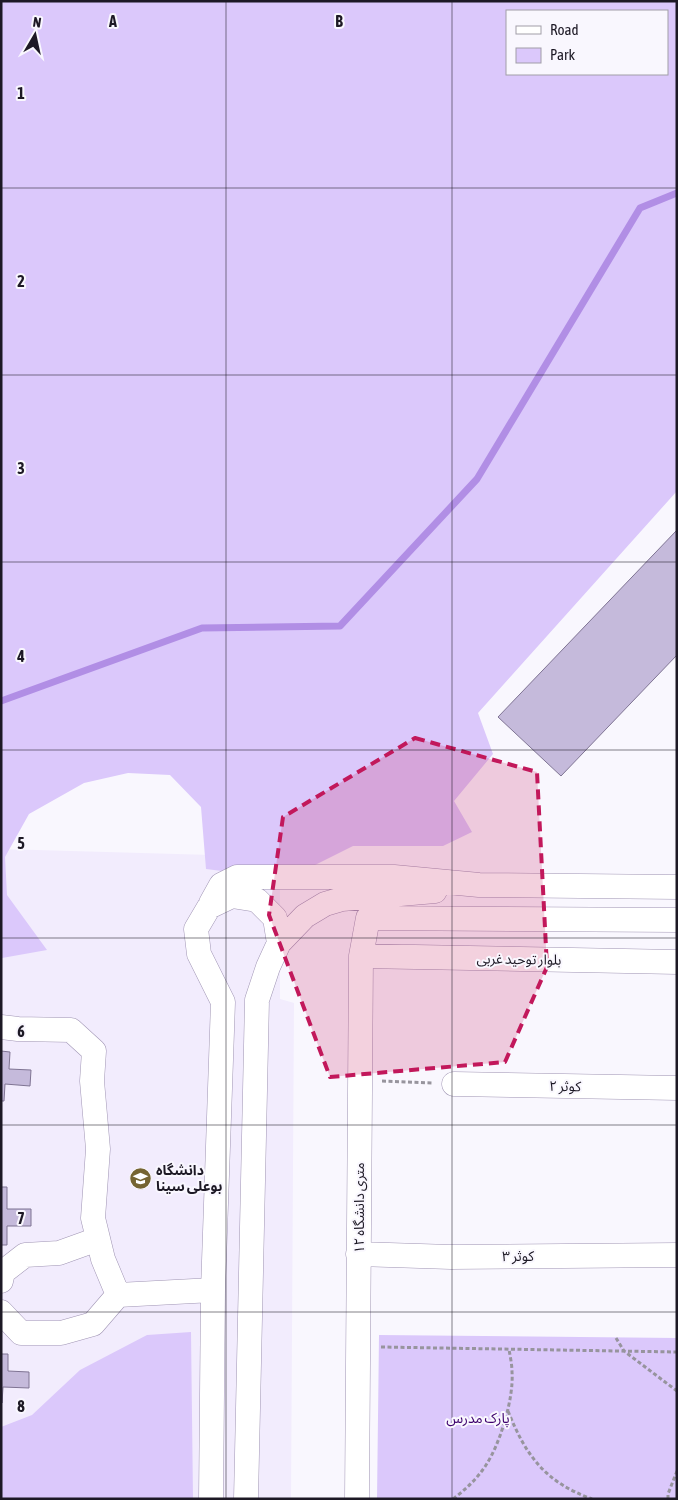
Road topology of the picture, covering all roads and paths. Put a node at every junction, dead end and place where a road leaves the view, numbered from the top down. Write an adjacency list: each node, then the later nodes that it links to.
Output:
1 (479, 885): 2 (street); 3 (street); 5 (street)
2 (677, 887)
3 (208, 907): 5 (street); 16 (street)
4 (677, 920): 6 (street, ۱۲ متری دانشگاه)
5 (279, 943): 28 (street)
6 (361, 956): 7 (street, بلوار توحید غربی); 9 (street, ۱۲ متری دانشگاه)
7 (677, 962)
8 (1, 1027): 12 (street)
9 (360, 1080): 10 (path); 13 (street, ۱۲ متری دانشگاه)
10 (454, 1084): 11 (street, کوثر ۲)
11 (677, 1088)
12 (98, 1239): 15 (street); 17 (street)
13 (358, 1254): 14 (street, کوثر ۳); 20 (street, ۱۲ متری دانشگاه)
14 (677, 1255)
15 (1, 1281)
16 (213, 1290): 17 (street); 27 (street)
17 (118, 1295): 18 (street)
18 (1, 1312)
19 (616, 1338): 22 (path)
20 (358, 1345): 21 (path); 29 (street, ۱۲ متری دانشگاه)
21 (509, 1349): 22 (path); 25 (path)
22 (624, 1351): 23 (path); 24 (path)
23 (677, 1352)
24 (677, 1391)
25 (507, 1409): 30 (path); 31 (path)
26 (677, 1471): 32 (path)
27 (210, 1499)
28 (246, 1499)
29 (356, 1499)
30 (453, 1499)
31 (592, 1499)
32 (668, 1499)

